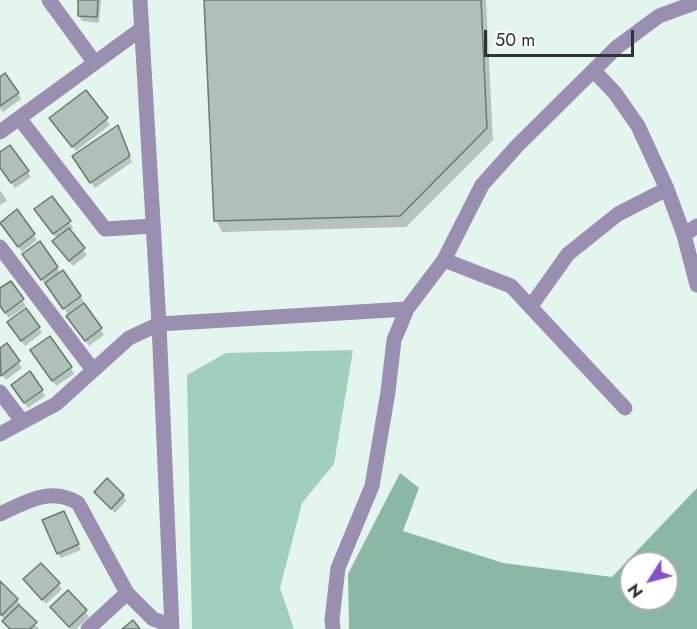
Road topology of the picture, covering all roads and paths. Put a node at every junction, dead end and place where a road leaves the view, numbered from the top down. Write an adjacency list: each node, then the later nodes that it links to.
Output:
1 (49, 0): 5 (street)
2 (140, 0): 4 (street)
3 (697, 2): 6 (street)
4 (140, 30): 5 (street); 10 (street)
5 (95, 63): 7 (street)
6 (594, 71): 9 (street); 14 (street)
7 (20, 117): 8 (street); 10 (street)
8 (0, 132)
9 (667, 189): 12 (street); 16 (street)
10 (153, 226): 18 (street)
11 (697, 226): 12 (street)
12 (684, 235): 15 (street)
13 (0, 247): 19 (street)
14 (444, 260): 16 (street); 17 (street)
15 (697, 285)
16 (531, 306): 21 (street)
17 (407, 309): 18 (street); 28 (street)
18 (159, 324): 19 (street); 26 (street)
19 (93, 370): 22 (street)
20 (0, 392): 22 (street)
21 (626, 408)
22 (22, 421): 23 (street)
23 (0, 434)
24 (0, 514): 25 (street)
25 (127, 593): 26 (street); 27 (street)
26 (171, 627)
27 (88, 629)
28 (333, 629)

